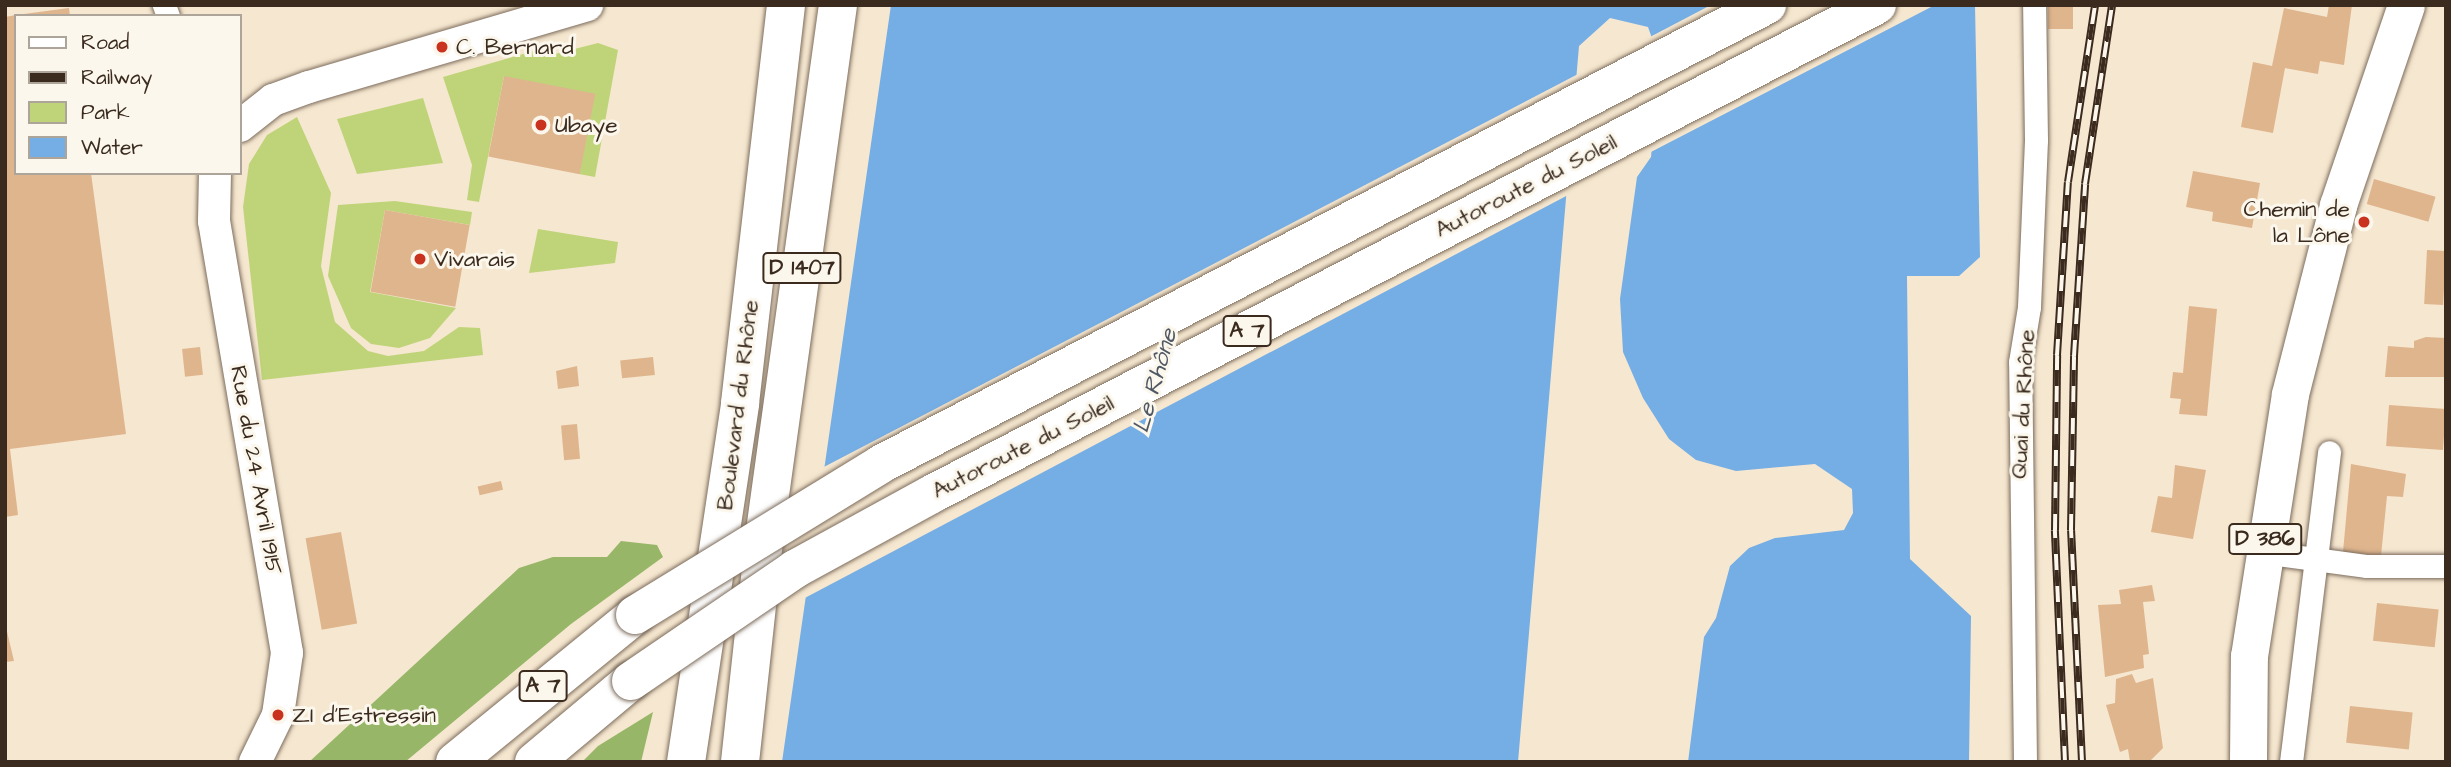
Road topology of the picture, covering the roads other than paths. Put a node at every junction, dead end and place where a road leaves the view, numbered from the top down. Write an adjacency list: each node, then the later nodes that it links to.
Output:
1 (587, 5): 8 (main road)
2 (786, 5): 18 (highway, Boulevard du Rhône / D 1407)
3 (838, 5): 11 (highway, Boulevard du Rhône / D 1407)
4 (1767, 5): 16 (highway, A 7, bridge)
5 (1877, 5): 17 (highway, Autoroute du Soleil / A 7, bridge)
6 (2034, 5): 21 (street, Quai du Rhône)
7 (2406, 5): 12 (main road, D 386)
8 (242, 125)
9 (215, 175): 15 (main road, Rue du 24 Avril 1915)
10 (2329, 452): 13 (street)
11 (765, 531): 19 (highway); 20 (highway, Boulevard du Rhône / D 1407)
12 (2263, 552): 13 (street); 22 (main road, D 386)
13 (2317, 561): 14 (street); 23 (street)
14 (2446, 566)
15 (255, 762)
16 (455, 762)
17 (534, 762)
18 (686, 762)
19 (716, 762)
20 (740, 762)
21 (2025, 762)
22 (2248, 762)
23 (2291, 762)

